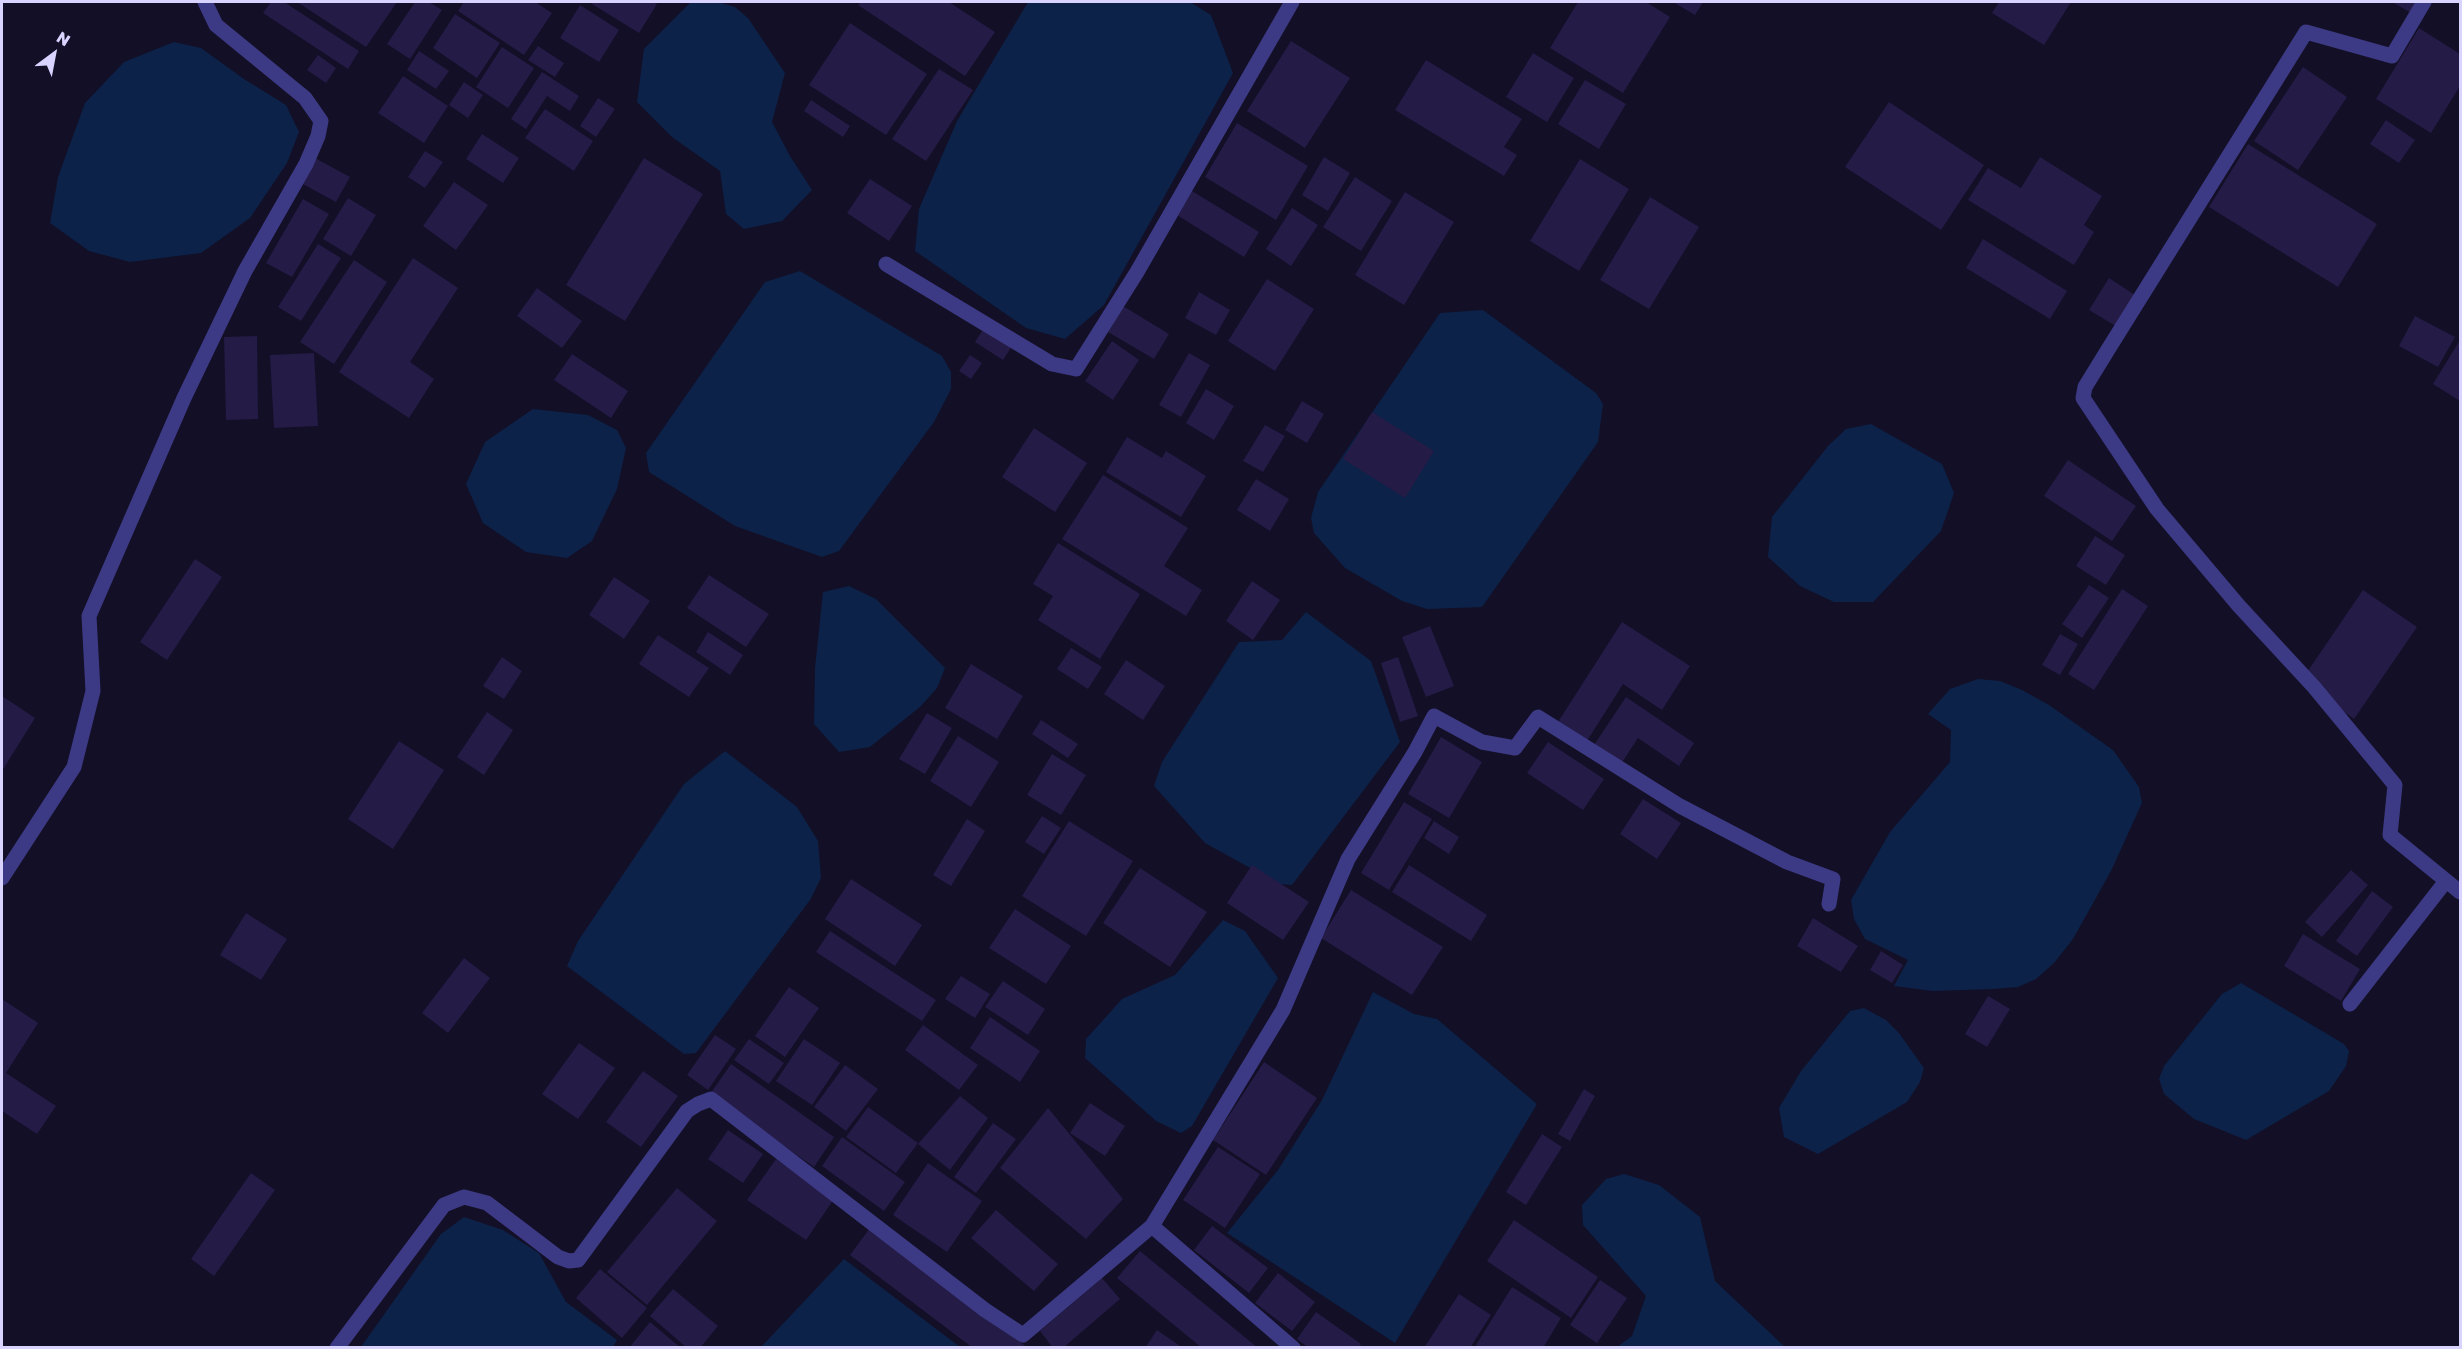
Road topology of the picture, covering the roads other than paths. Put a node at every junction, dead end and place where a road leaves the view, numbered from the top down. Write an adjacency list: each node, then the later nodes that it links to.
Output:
1 (205, 2): 5 (street)
2 (1292, 2): 4 (street)
3 (2424, 2): 6 (street)
4 (886, 264)
5 (2, 878)
6 (2446, 881): 7 (street); 9 (street)
7 (2460, 892)
8 (1829, 903): 10 (street)
9 (2350, 1004)
10 (1152, 1226): 11 (street); 12 (street)
11 (337, 1347)
12 (1293, 1347)

